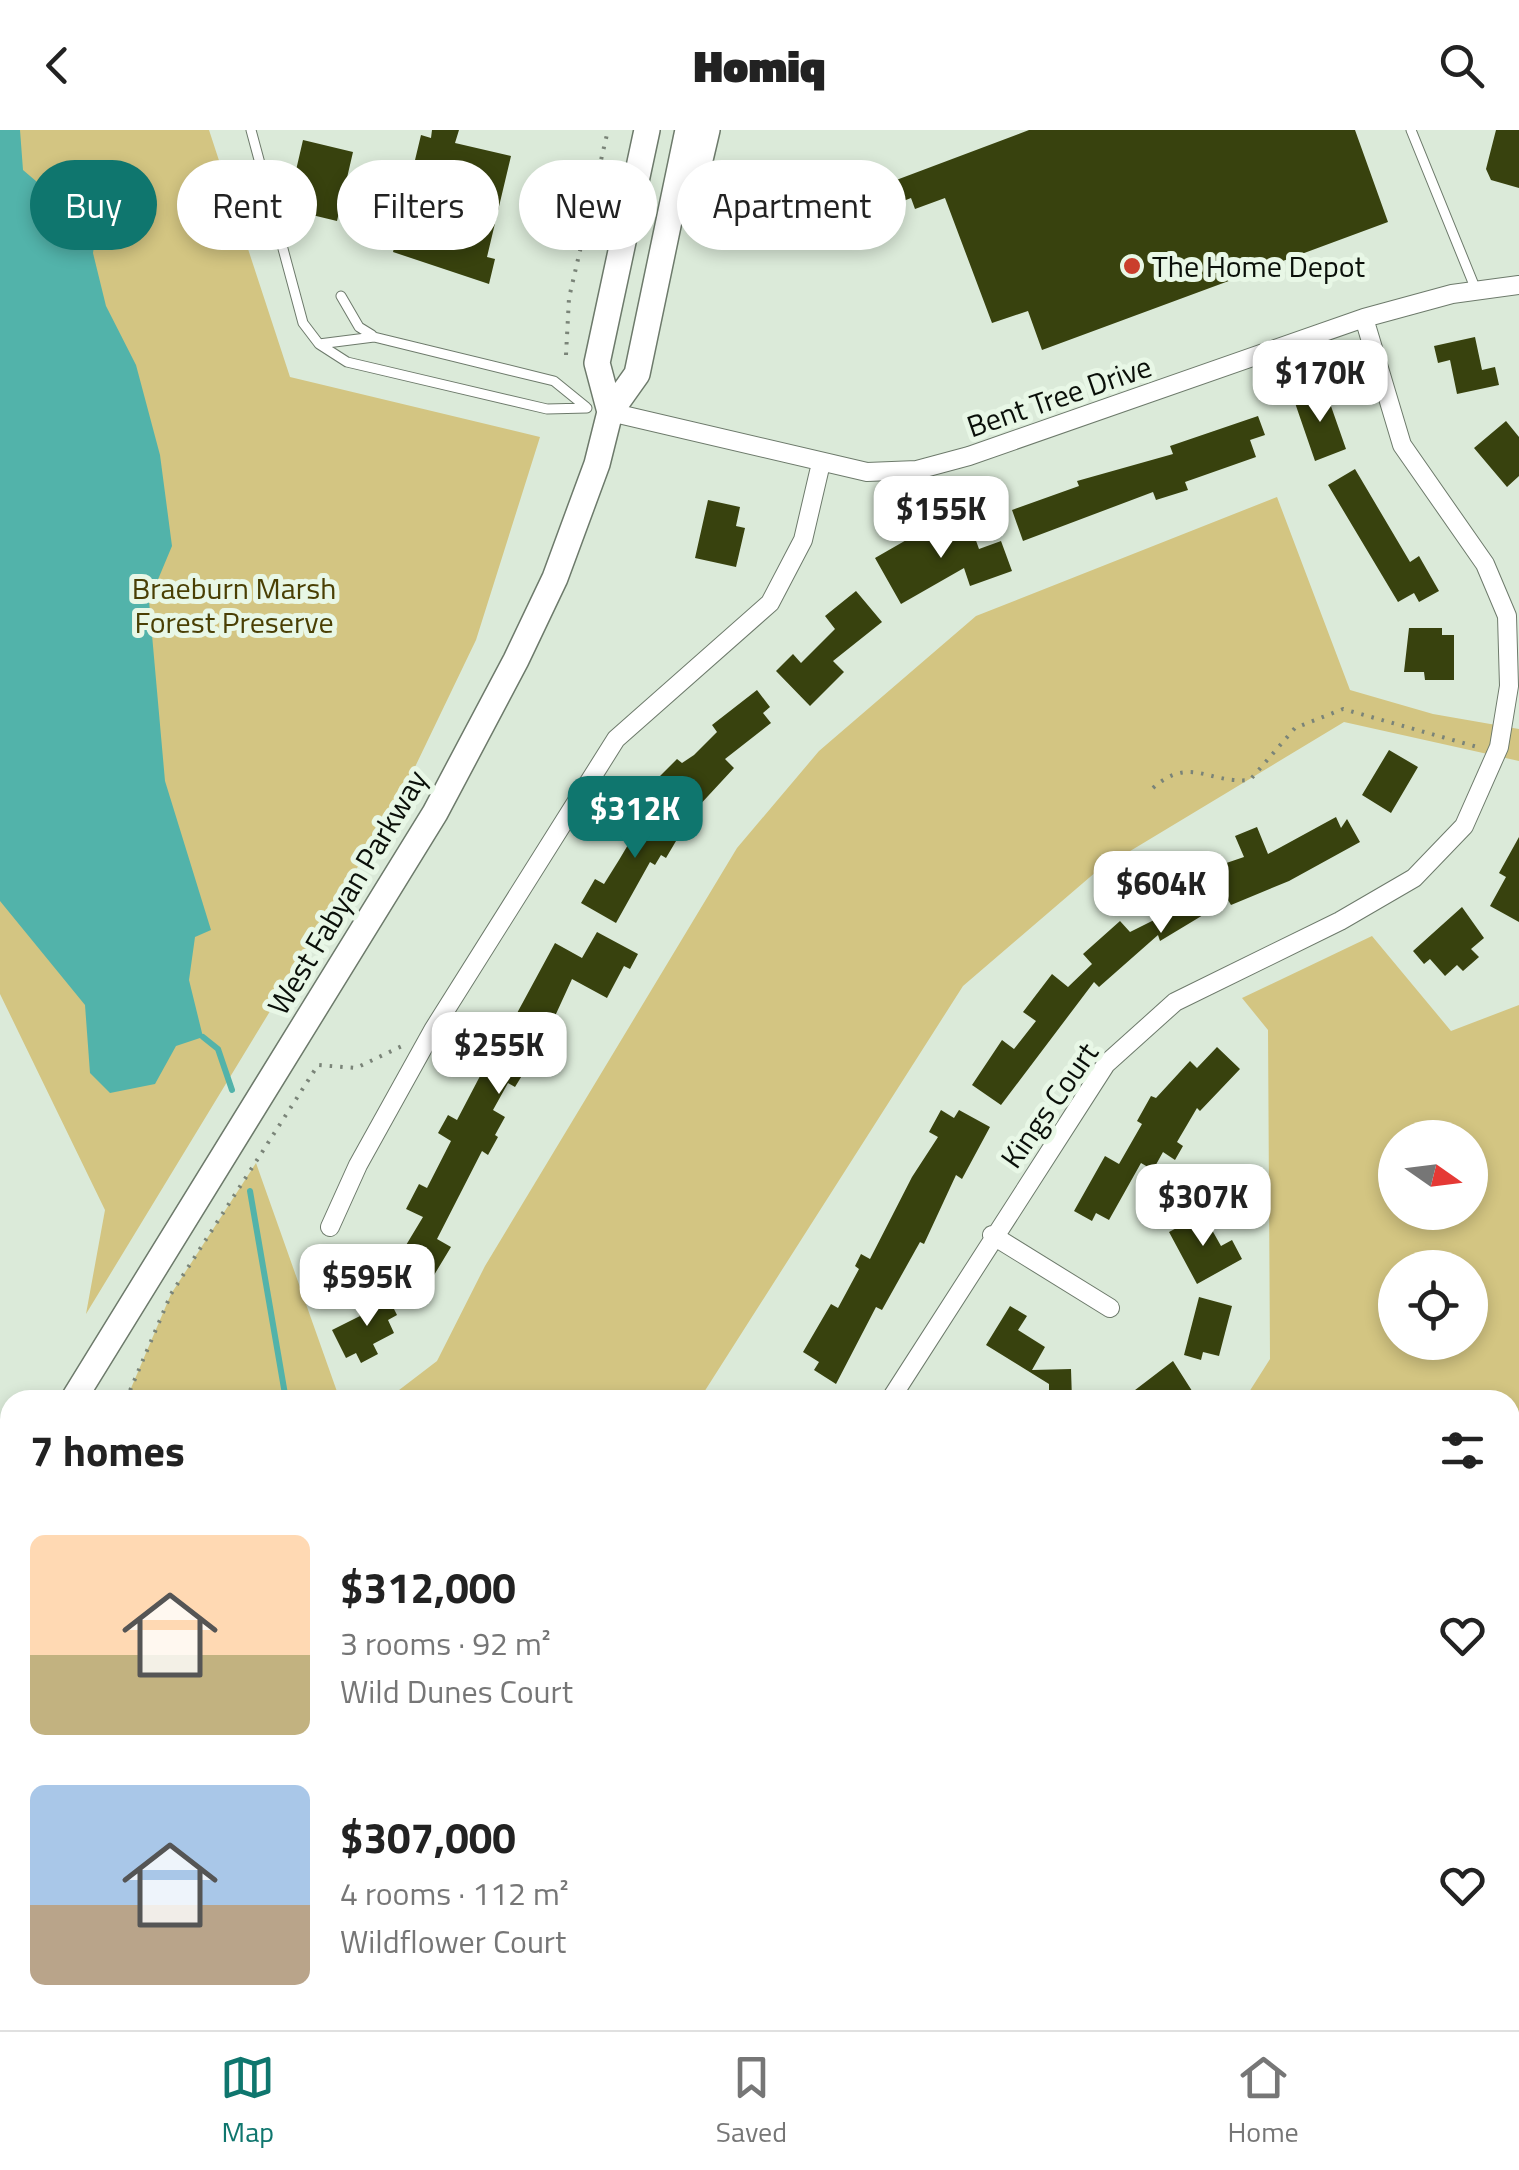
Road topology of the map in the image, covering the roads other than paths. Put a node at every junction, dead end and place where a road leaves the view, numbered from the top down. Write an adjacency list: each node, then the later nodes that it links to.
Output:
1 (251, 130): 12 (lane)
2 (646, 130): 13 (main road, West Fabyan Parkway)
3 (688, 130): 7 (main road, West Fabyan Parkway)
4 (706, 130): 7 (main road)
5 (1411, 130): 8 (lane)
6 (1519, 285): 8 (street, Bent Tree Drive)
7 (656, 288): 13 (main road, West Fabyan Parkway)
8 (1477, 291): 10 (street, Bent Tree Drive)
9 (341, 296): 11 (lane)
10 (1364, 318): 14 (street, Bent Tree Drive); 15 (street, Kings Court)
11 (374, 337): 12 (lane); 12 (lane)
12 (319, 344)
13 (610, 412): 14 (street, Bent Tree Drive); 19 (main road, West Fabyan Parkway)
14 (820, 463): 16 (street)
15 (1513, 615): 17 (street, Kings Court)
16 (330, 1227)
17 (992, 1235): 18 (street); 20 (street, Kings Court)
18 (1110, 1308)
19 (79, 1390)
20 (896, 1390)

